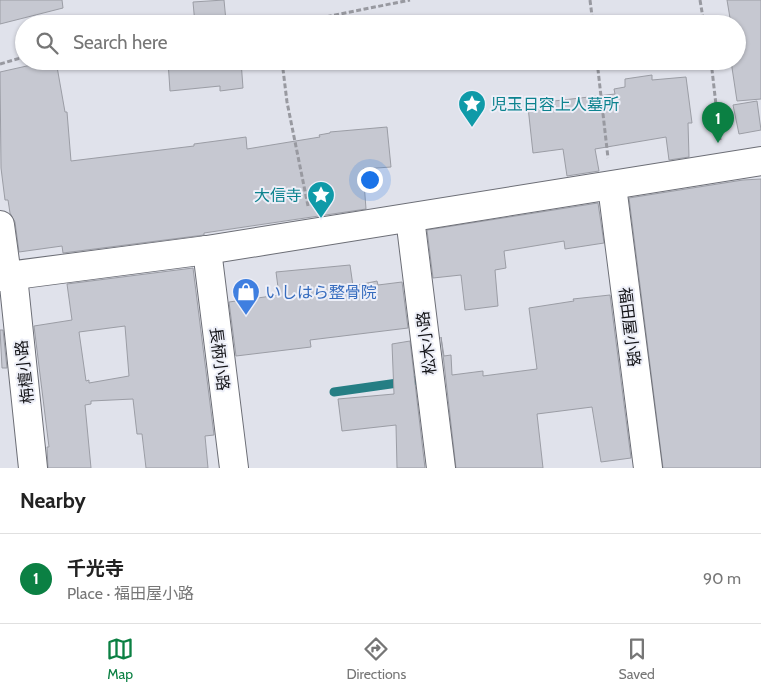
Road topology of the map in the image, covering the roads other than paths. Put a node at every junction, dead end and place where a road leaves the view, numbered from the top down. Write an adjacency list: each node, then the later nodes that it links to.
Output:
1 (761, 161): 2 (street)
2 (612, 186): 3 (street); 10 (street, 福田屋小路)
3 (410, 218): 5 (street); 9 (street, 松木小路)
4 (0, 225): 6 (street, 栴檀小路)
5 (207, 250): 6 (street); 8 (street, 長柄小路)
6 (7, 276): 7 (street, 栴檀小路)
7 (33, 468)
8 (234, 468)
9 (441, 468)
10 (648, 468)

